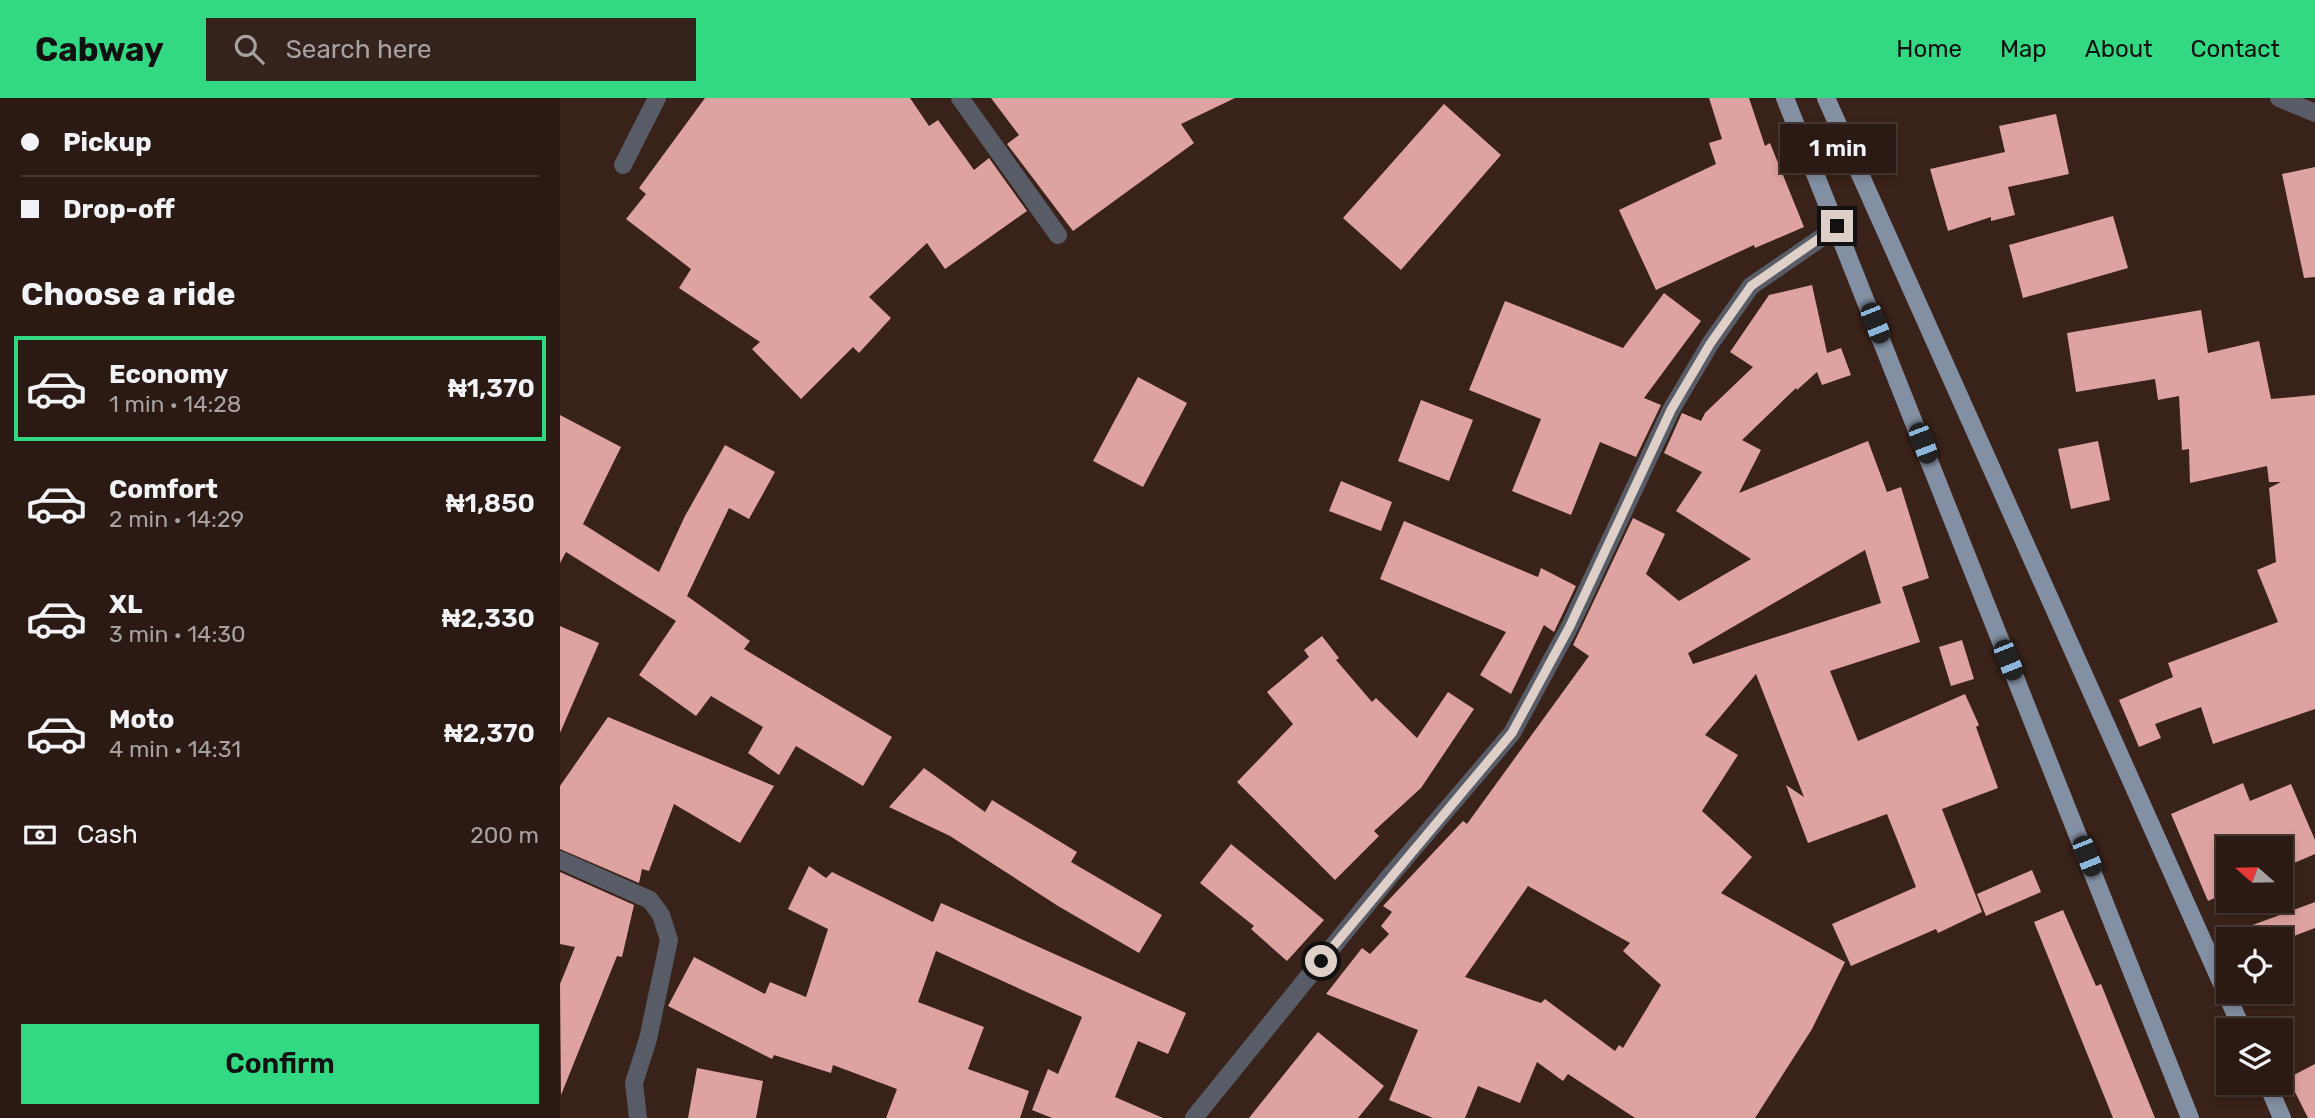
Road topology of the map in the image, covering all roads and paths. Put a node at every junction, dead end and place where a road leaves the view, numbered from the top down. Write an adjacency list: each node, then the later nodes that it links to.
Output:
1 (657, 98): 7 (street)
2 (960, 98): 9 (street)
3 (1785, 98): 8 (main road)
4 (1826, 98): 11 (main road)
5 (2279, 98): 6 (street)
6 (2315, 113)
7 (623, 165)
8 (1837, 226): 14 (street); 15 (main road)
9 (1058, 235)
10 (560, 860): 13 (street)
11 (2238, 1018)
12 (2272, 1095): 16 (main road)
13 (638, 1118)
14 (1194, 1118)
15 (2190, 1118)
16 (2283, 1118)

